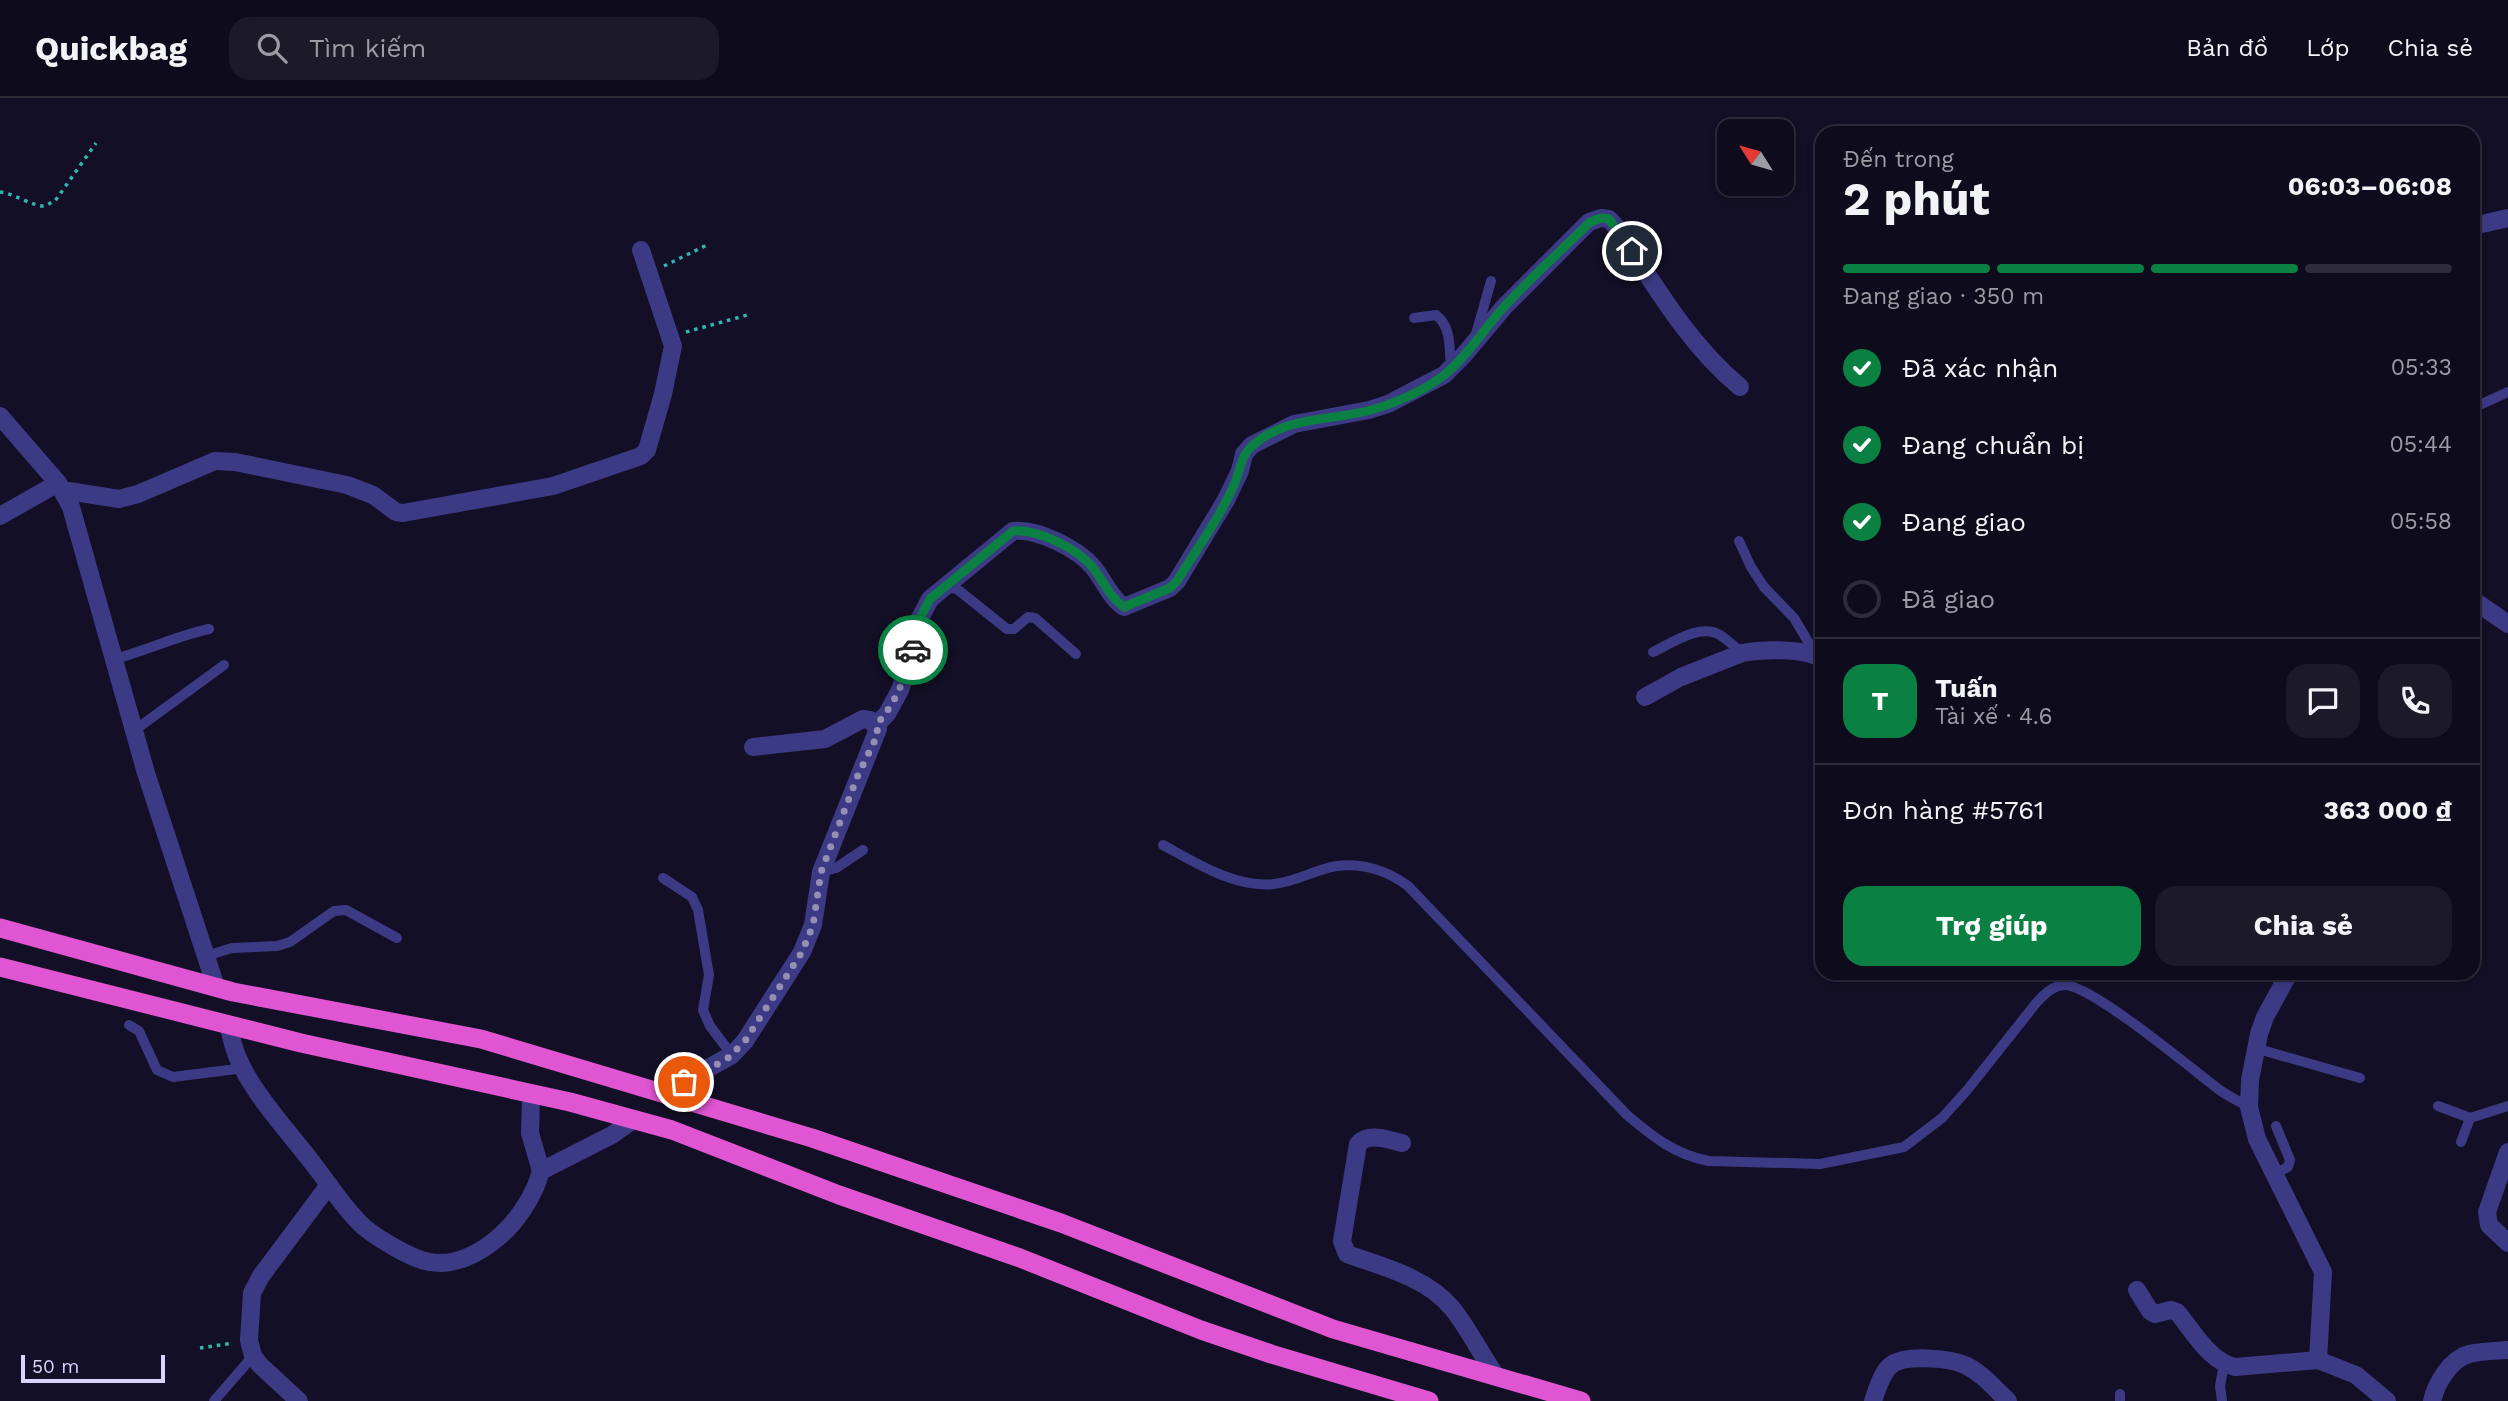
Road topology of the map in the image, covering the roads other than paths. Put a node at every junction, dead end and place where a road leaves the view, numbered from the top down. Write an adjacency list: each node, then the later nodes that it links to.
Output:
1 (2508, 218): 2 (street)
2 (2480, 224)
3 (641, 250): 12 (street)
4 (1491, 281): 6 (lane)
5 (1415, 318): 7 (lane)
6 (1474, 342): 7 (street); 8 (street)
7 (1451, 368): 15 (street)
8 (1740, 387)
9 (2508, 392): 10 (lane)
10 (2480, 405)
11 (0, 416): 12 (street)
12 (60, 486): 13 (street); 24 (street)
13 (0, 516)
14 (1739, 541): 19 (lane)
15 (937, 592): 22 (lane); 27 (street)
16 (2480, 605): 17 (street)
17 (2508, 624)
18 (209, 629): 24 (lane)
19 (1815, 651)
20 (1653, 652): 21 (lane)
21 (1742, 653): 23 (street); 26 (street)
22 (1076, 654)
23 (1815, 656)
24 (114, 659): 28 (street)
25 (225, 665): 28 (lane)
26 (1645, 698)
27 (876, 725): 29 (street); 32 (street)
28 (135, 730): 36 (street)
29 (753, 747)
30 (1163, 845): 40 (lane)
31 (863, 850): 32 (lane)
32 (821, 872): 45 (street)
33 (663, 878): 45 (lane)
34 (0, 928): 41 (highway)
35 (397, 938): 36 (lane)
36 (206, 956): 41 (street)
37 (0, 967): 43 (highway)
38 (2066, 980): 40 (lane)
39 (2286, 980): 44 (street)
40 (2065, 985): 52 (lane)
41 (216, 987): 68 (highway)
42 (129, 1025): 46 (lane)
43 (228, 1025): 46 (street); 71 (highway)
44 (2255, 1048): 47 (lane); 52 (street)
45 (732, 1055): 48 (street)
46 (244, 1068): 61 (street)
47 (2360, 1078)
48 (663, 1093)
49 (531, 1096): 59 (street)
50 (2438, 1106): 53 (lane)
51 (2508, 1106): 53 (lane)
52 (2249, 1107): 60 (street)
53 (2470, 1118): 56 (lane)
54 (633, 1120): 59 (street)
55 (2276, 1126): 60 (lane)
56 (2462, 1142)
57 (1402, 1143): 68 (street)
58 (2508, 1152): 62 (street)
59 (541, 1171): 61 (street)
60 (2274, 1174): 66 (street)
61 (329, 1185): 64 (street)
62 (2508, 1243)
63 (2137, 1290): 67 (street)
64 (251, 1348): 69 (lane); 70 (street)
65 (2508, 1350): 77 (street)
66 (2318, 1360): 67 (street); 76 (street)
67 (2224, 1364): 75 (lane)
68 (1496, 1376): 72 (highway)
69 (214, 1401)
70 (299, 1401)
71 (1429, 1401)
72 (1581, 1401)
73 (1873, 1401): 74 (street)
74 (2008, 1401)
75 (2221, 1401)
76 (2387, 1401)
77 (2432, 1401)

